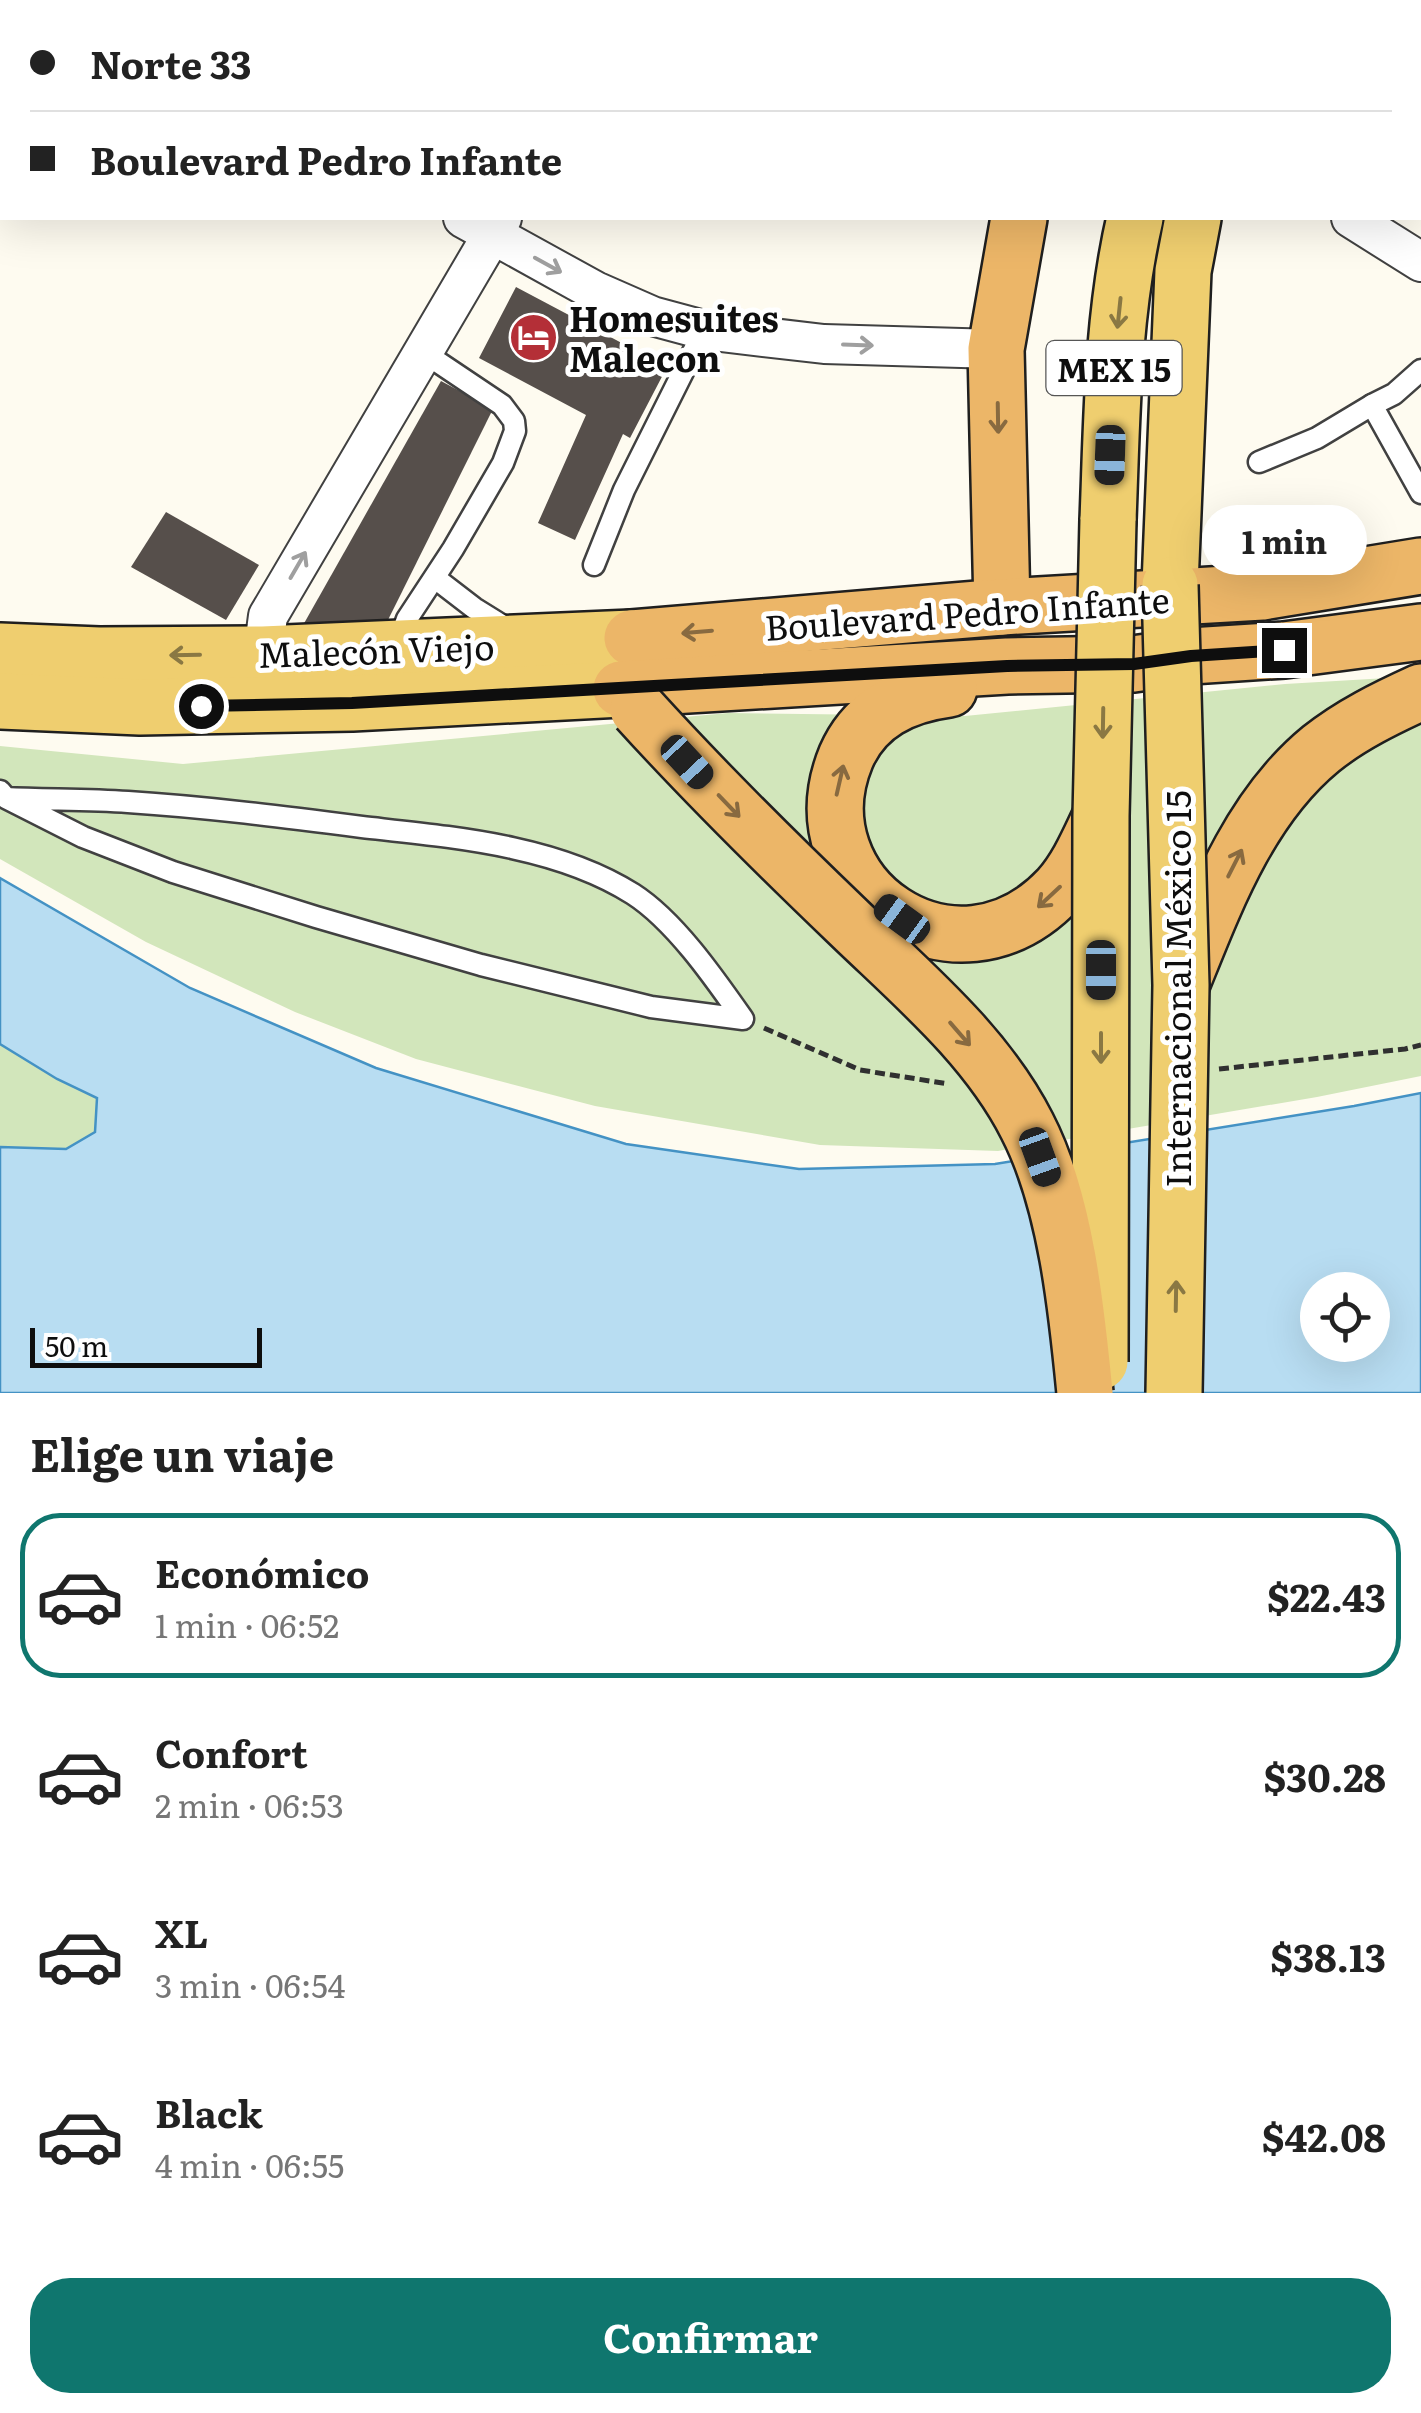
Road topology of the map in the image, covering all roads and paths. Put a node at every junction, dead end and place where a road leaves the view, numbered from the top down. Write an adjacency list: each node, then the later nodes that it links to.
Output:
1 (1020, 220): 8 (highway)
2 (1135, 220): 30 (main road, MEX 15, one-way to 30, bridge)
3 (1193, 220): 31 (main road, Internacional México 15 / MEX 15, bridge)
4 (1354, 220): 6 (street)
5 (486, 223): 7 (street, one-way to 7); 9 (street)
6 (1421, 262)
7 (704, 330): 8 (street, one-way to 8); 14 (lane)
8 (996, 350): 18 (highway, one-way to 18)
9 (423, 352): 16 (lane); 24 (street, one-way to 9)
10 (1421, 370): 11 (lane)
11 (1372, 406): 12 (lane); 13 (lane)
12 (1260, 462)
13 (1421, 493)
14 (594, 565)
15 (1421, 566): 18 (highway, Boulevard Pedro Infante)
16 (434, 578): 20 (lane); 21 (lane)
17 (1421, 602): 23 (highway)
18 (1002, 607): 26 (highway, Boulevard Pedro Infante, one-way to 26)
19 (1421, 632): 23 (highway, Boulevard Pedro Infante)
20 (533, 642): 21 (main road, Malecón Viejo); 26 (main road, Malecón Viejo)
21 (397, 648): 24 (main road, Malecón Viejo)
22 (0, 651): 24 (main road, Malecón Viejo, one-way to 22)
23 (1196, 651): 25 (highway, Boulevard Pedro Infante)
24 (263, 654)
25 (1134, 664): 26 (highway, Boulevard Pedro Infante); 30 (highway, one-way to 25)
26 (630, 679): 28 (main road); 32 (highway, one-way to 32, bridge)
27 (1421, 692): 31 (highway, one-way to 27)
28 (0, 701)
29 (3, 794): 29 (lane)
30 (1102, 816): 33 (main road, MEX 15, one-way to 33, bridge)
31 (1181, 984): 34 (main road, Internacional México 15 / MEX 15, one-way to 31, bridge)
32 (1085, 1393)
33 (1100, 1393)
34 (1174, 1393)

